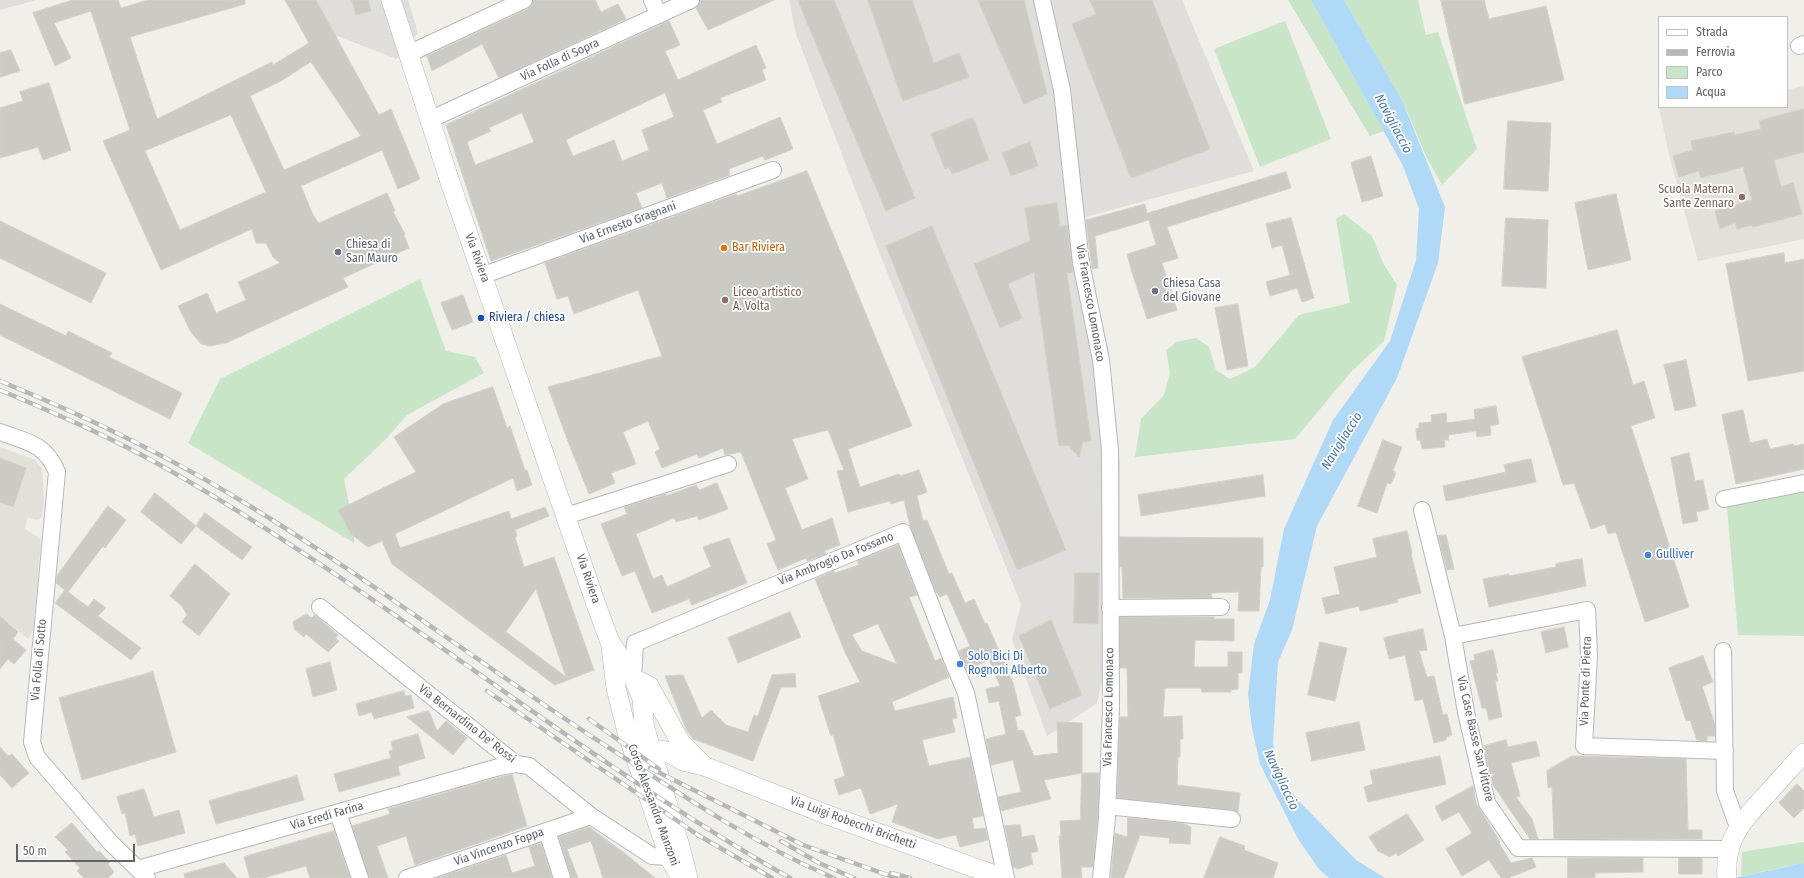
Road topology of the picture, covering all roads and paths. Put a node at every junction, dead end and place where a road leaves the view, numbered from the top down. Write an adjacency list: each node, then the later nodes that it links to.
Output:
1 (391, 0): 7 (street, Via Riviera)
2 (524, 0): 7 (street)
3 (652, 0): 6 (street)
4 (691, 0): 6 (street, Via Folla di Sopra)
5 (1042, 0): 19 (street, Via Francesco Lomonaco)
6 (659, 15): 8 (street, Via Folla di Sopra)
7 (408, 54): 8 (street, Via Riviera)
8 (429, 120): 10 (street, Via Riviera)
9 (773, 170): 10 (street, Via Ernesto Gragnani)
10 (484, 275): 16 (street, Via Riviera)
11 (0, 432): 40 (street, Via Folla di Sotto)
12 (728, 464): 16 (street)
13 (1804, 483): 14 (street)
14 (1724, 499)
15 (1422, 510): 20 (street, Via Case Basse San Vittore)
16 (566, 516): 21 (street, Via Riviera)
17 (320, 607): 30 (street, Via Bernardino De' Rossi)
18 (1221, 607): 19 (street)
19 (1110, 608): 31 (street, Via Francesco Lomonaco)
20 (1453, 636): 28 (street, Via Ponte di Pietra); 37 (street, Via Case Basse San Vittore)
21 (610, 642): 24 (street, Via Riviera); 25 (street, Via Riviera)
22 (635, 643): 24 (street, Via Riviera); 46 (street, Via Ambrogio Da Fossano)
23 (1723, 651): 28 (street)
24 (633, 677): 25 (street); 26 (street, Via Riviera); 27 (street, Via Riviera)
25 (617, 693): 26 (street, Via Riviera)
26 (635, 728): 27 (street, Via Riviera); 38 (street, Corso Alessandro Manzoni)
27 (666, 750): 38 (street, Corso Alessandro Manzoni); 46 (street, Via Luigi Robecchi Brichetti)
28 (1725, 751): 35 (street)
29 (1804, 753): 35 (street)
30 (516, 764): 32 (street, Via Eredi Farina); 33 (street, Via Bernardino De' Rossi)
31 (1107, 806): 34 (street); 47 (street, Via Francesco Lomonaco)
32 (338, 813): 40 (street, Via Eredi Farina); 41 (street)
33 (591, 816): 36 (street, Via Vincenzo Foppa); 38 (street, Via Bernardino De' Rossi)
34 (1232, 820)
35 (1738, 827): 37 (street)
36 (547, 831): 42 (street, Via Vincenzo Foppa); 43 (street)
37 (1729, 849): 39 (street)
38 (675, 853): 44 (street, Corso Alessandro Manzoni); 45 (street, Corso Alessandro Manzoni)
39 (1726, 873)
40 (143, 874)
41 (360, 878)
42 (407, 878)
43 (562, 878)
44 (681, 878)
45 (688, 878)
46 (1005, 878)
47 (1101, 878)

